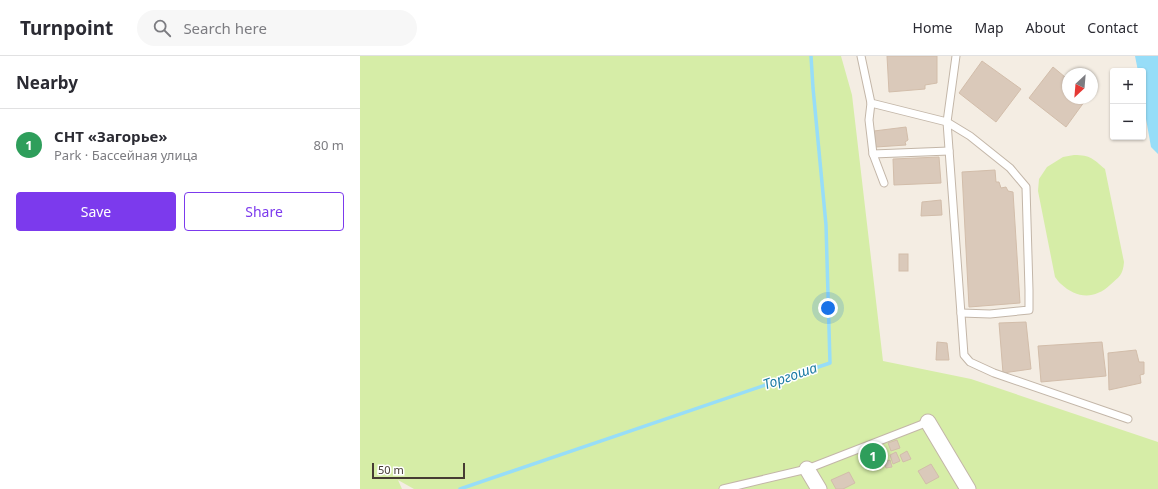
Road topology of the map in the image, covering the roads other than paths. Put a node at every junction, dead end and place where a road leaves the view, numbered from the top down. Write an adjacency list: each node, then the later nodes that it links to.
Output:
1 (861, 56): 3 (lane)
2 (956, 56): 4 (lane)
3 (871, 103): 4 (lane); 6 (lane)
4 (947, 122): 5 (lane); 8 (lane)
5 (949, 151): 6 (lane); 8 (lane)
6 (873, 154): 7 (lane)
7 (884, 184)
8 (961, 313): 9 (lane)
9 (1128, 419)
10 (928, 422): 11 (lane); 14 (street)
11 (807, 469): 12 (lane); 13 (street)
12 (723, 489)
13 (819, 489)
14 (968, 489)

